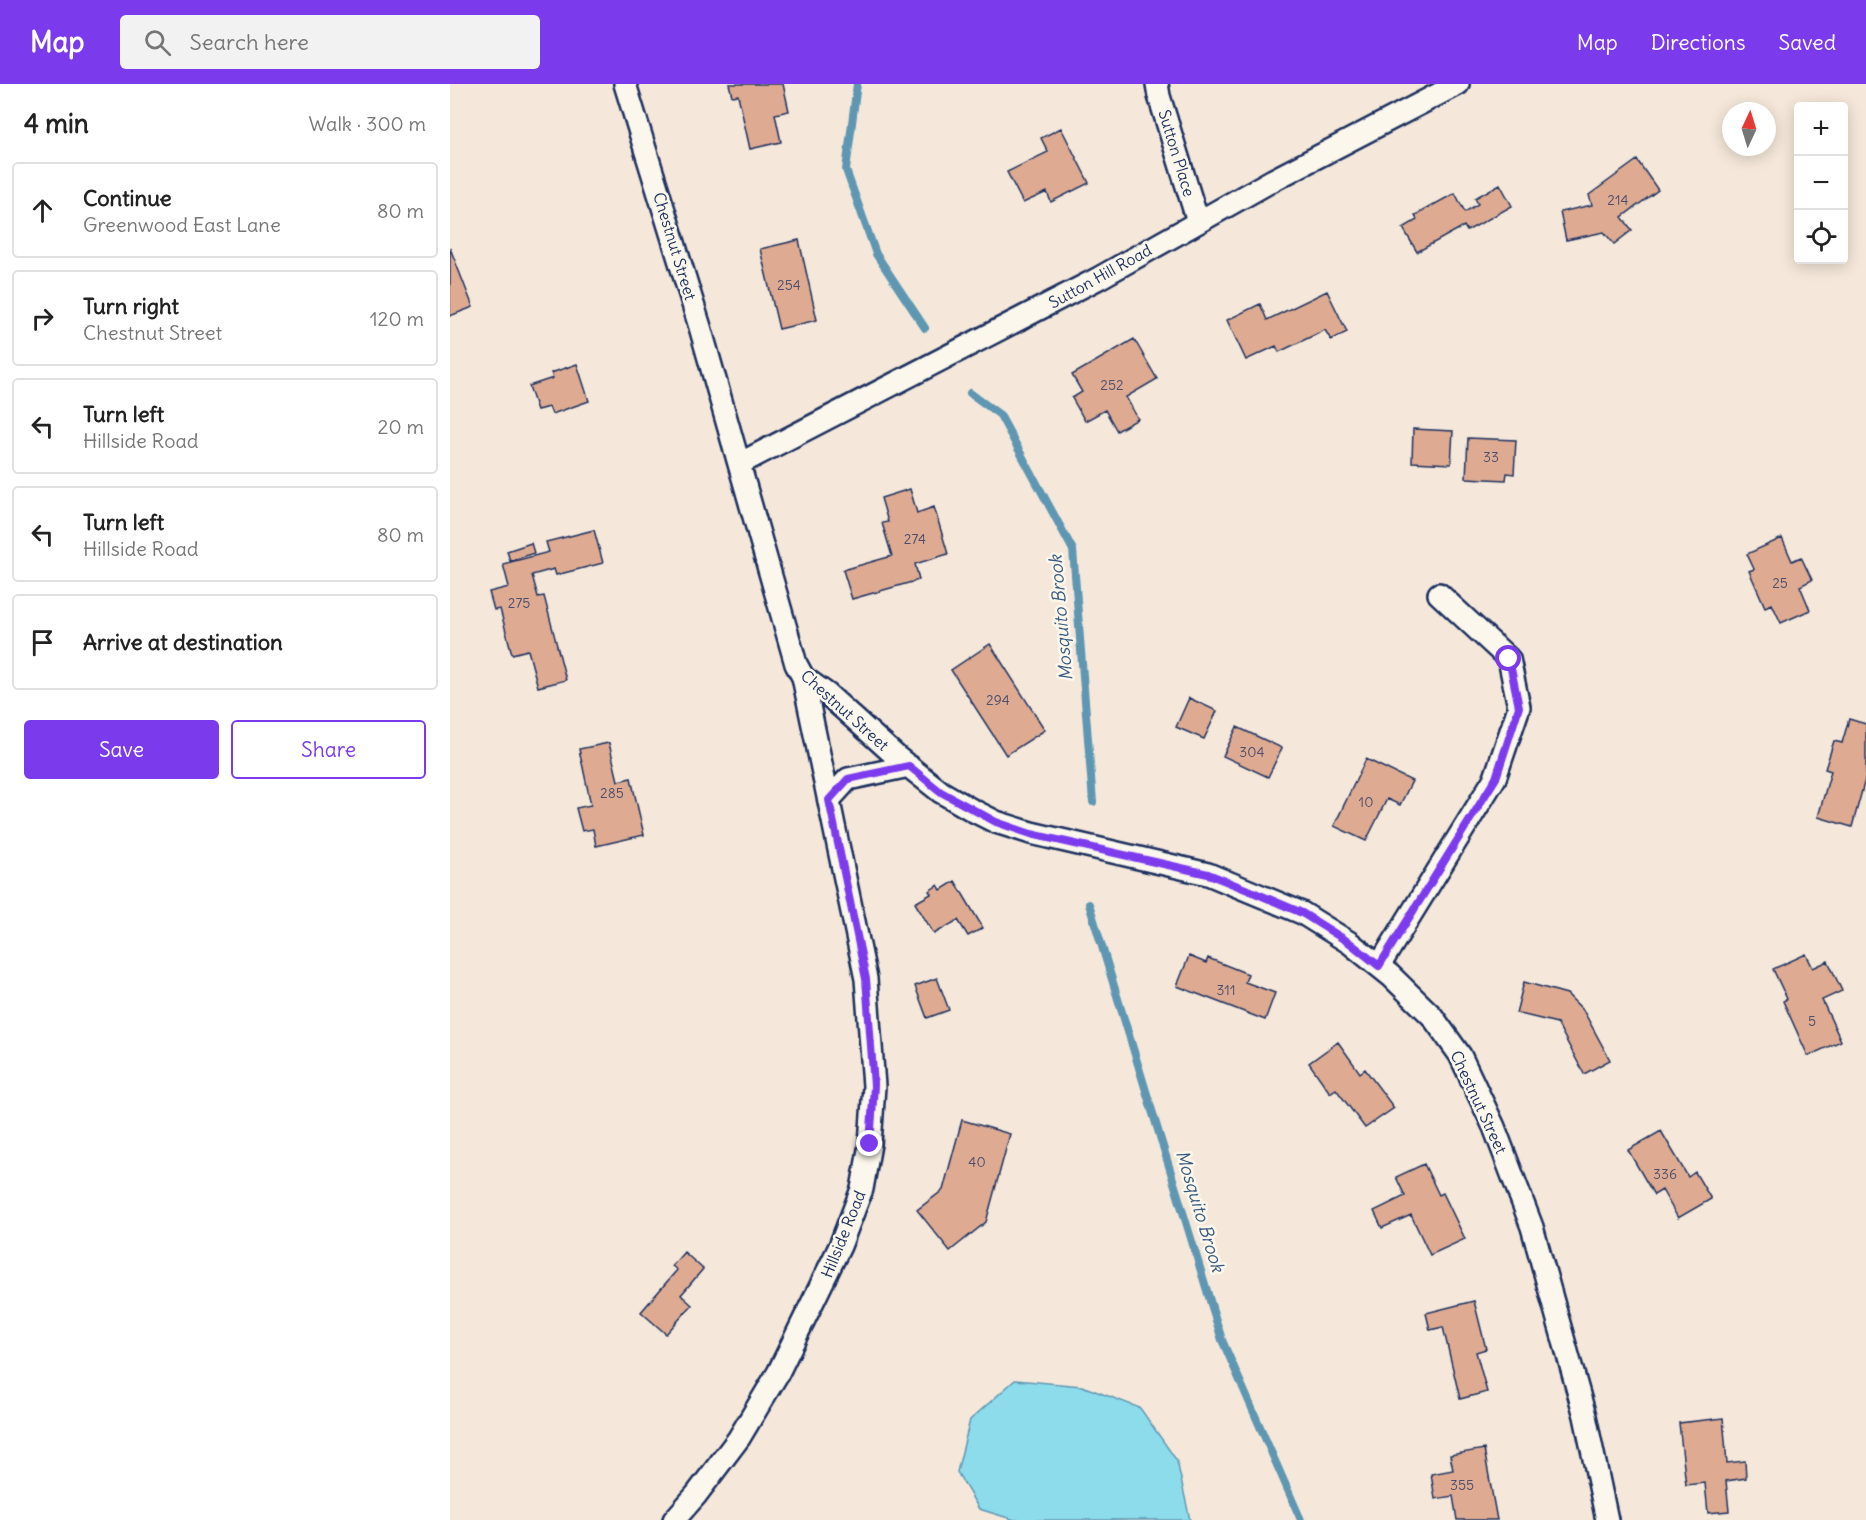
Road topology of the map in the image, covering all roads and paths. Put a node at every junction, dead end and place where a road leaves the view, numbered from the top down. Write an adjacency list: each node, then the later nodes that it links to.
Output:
1 (625, 84): 5 (street, Chestnut Street)
2 (1157, 84): 4 (street, Sutton Place)
3 (1458, 84): 4 (street, Sutton Hill Road)
4 (1198, 222): 5 (street, Sutton Hill Road)
5 (740, 464): 7 (street, Chestnut Street)
6 (1439, 594): 10 (street)
7 (803, 677): 8 (street, Chestnut Street); 9 (street, Hillside Road)
8 (909, 766): 9 (street); 10 (street, Chestnut Street)
9 (829, 800): 11 (street, Hillside Road)
10 (1379, 966): 12 (street, Chestnut Street)
11 (674, 1520)
12 (1608, 1520)

